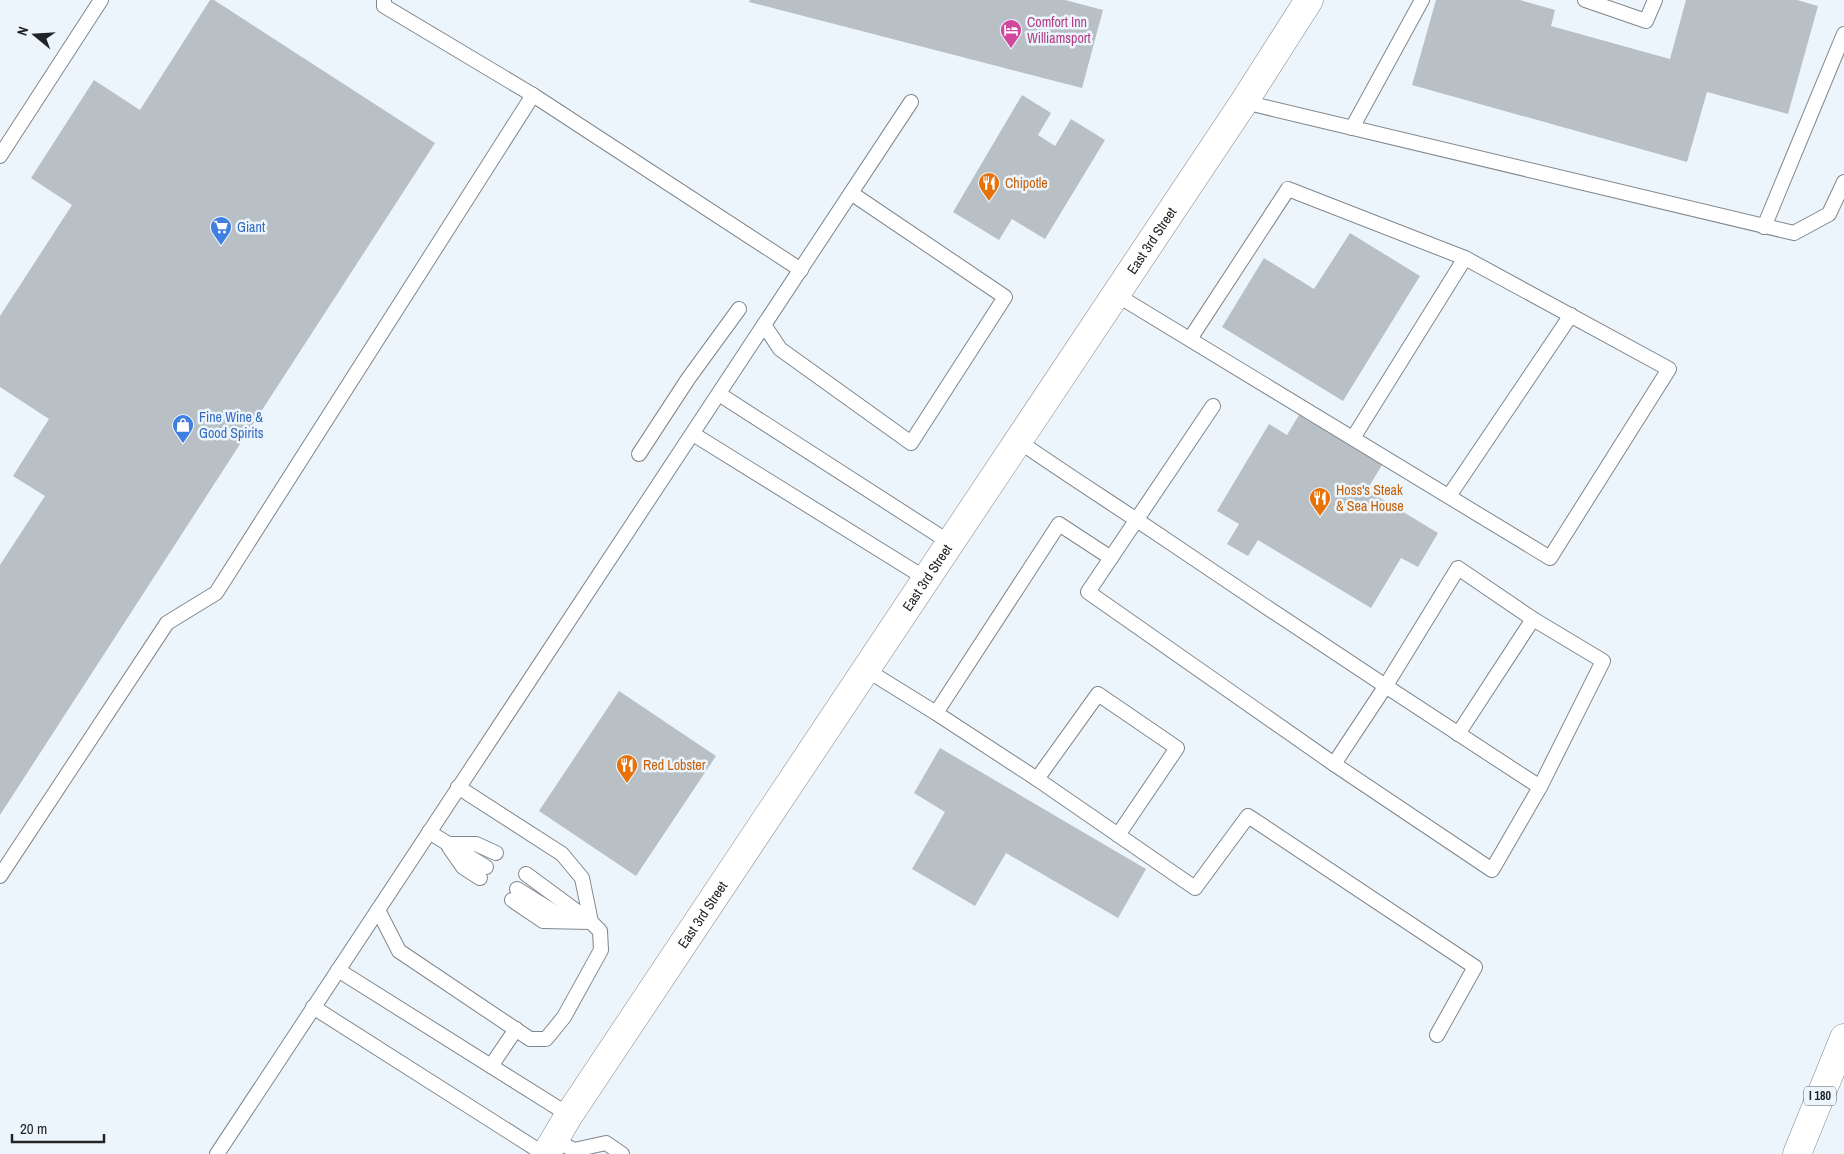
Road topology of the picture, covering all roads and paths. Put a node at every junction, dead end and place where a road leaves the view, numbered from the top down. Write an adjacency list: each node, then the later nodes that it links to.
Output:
1 (101, 0): 12 (lane)
2 (1309, 0): 10 (main road, East 3rd Street)
3 (1422, 0): 11 (lane)
4 (1585, 0): 5 (lane)
5 (1655, 0)
6 (380, 2): 8 (lane)
7 (1844, 34): 15 (lane)
8 (533, 95): 17 (lane); 49 (lane)
9 (911, 102): 14 (lane)
10 (1244, 102): 11 (lane); 18 (main road, East 3rd Street)
11 (1352, 128): 15 (lane)
12 (0, 156)
13 (1844, 182): 15 (lane)
14 (851, 193): 17 (lane); 21 (lane)
15 (1764, 227)
16 (1465, 258): 20 (lane); 22 (lane); 26 (lane)
17 (800, 270): 21 (lane)
18 (1115, 294): 22 (lane); 27 (main road, East 3rd Street)
19 (739, 309): 28 (lane)
20 (1571, 316): 29 (lane); 29 (lane)
21 (764, 325): 23 (lane)
22 (1190, 339): 26 (lane)
23 (718, 394): 25 (lane); 31 (lane)
24 (1213, 406): 30 (lane)
25 (693, 434): 33 (lane); 41 (lane)
26 (1353, 438): 29 (lane)
27 (1018, 440): 30 (lane); 31 (main road, East 3rd Street)
28 (640, 454)
29 (1449, 496)
30 (1138, 521): 32 (lane); 36 (lane)
31 (949, 542): 33 (main road, East 3rd Street)
32 (1112, 558): 37 (lane); 39 (lane)
33 (926, 578): 35 (main road, East 3rd Street)
34 (1533, 618): 36 (lane); 38 (lane); 42 (lane)
35 (865, 669): 37 (lane); 59 (main road, East 3rd Street)
36 (1385, 687): 38 (lane); 39 (lane)
37 (936, 713): 40 (lane)
38 (1458, 734): 42 (lane)
39 (1334, 764): 42 (lane)
40 (1037, 779): 44 (lane); 44 (lane)
41 (458, 787): 43 (lane); 52 (lane)
42 (1540, 787)
43 (429, 832): 45 (lane); 51 (lane)
44 (1118, 835): 56 (lane)
45 (448, 844): 46 (lane); 47 (lane)
46 (496, 853)
47 (483, 872)
48 (526, 874): 52 (lane)
49 (0, 876)
50 (515, 894): 52 (lane)
51 (378, 910): 53 (lane); 55 (lane)
52 (591, 922): 55 (lane)
53 (338, 970): 54 (lane); 58 (lane)
54 (314, 1007): 60 (lane); 61 (lane)
55 (516, 1029): 58 (lane)
56 (1437, 1035)
57 (1844, 1038): 63 (main road, I 180)
58 (491, 1066): 59 (lane)
59 (568, 1115): 60 (main road, East 3rd Street)
60 (559, 1150): 62 (lane)
61 (217, 1154)
62 (622, 1154)
63 (1797, 1154)

